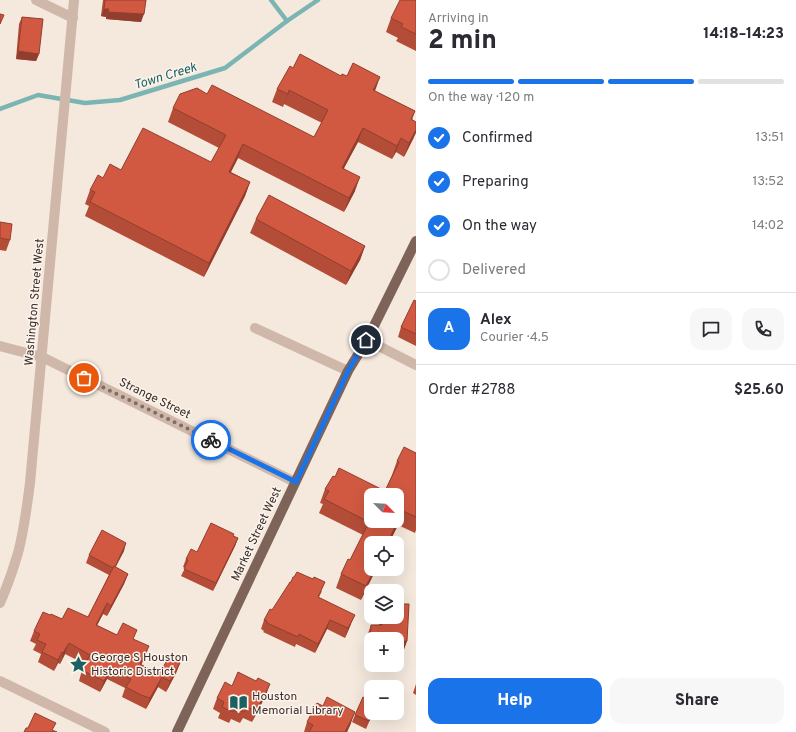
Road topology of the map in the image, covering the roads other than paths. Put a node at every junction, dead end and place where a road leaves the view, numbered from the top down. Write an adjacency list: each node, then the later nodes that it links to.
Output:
1 (36, 0): 3 (street)
2 (74, 0): 3 (street, Washington Street West)
3 (73, 18): 8 (street, Washington Street West)
4 (416, 241): 6 (main road, Market Street West)
5 (255, 328): 10 (street)
6 (366, 340): 9 (street); 10 (main road, Market Street West)
7 (0, 346): 8 (street, Strange Street)
8 (42, 357): 11 (street, Strange Street); 12 (street, Washington Street West)
9 (416, 365)
10 (348, 371): 11 (main road, Market Street West)
11 (296, 482): 15 (main road, Market Street West)
12 (0, 603)
13 (0, 680): 14 (street)
14 (105, 732)
15 (177, 732)

